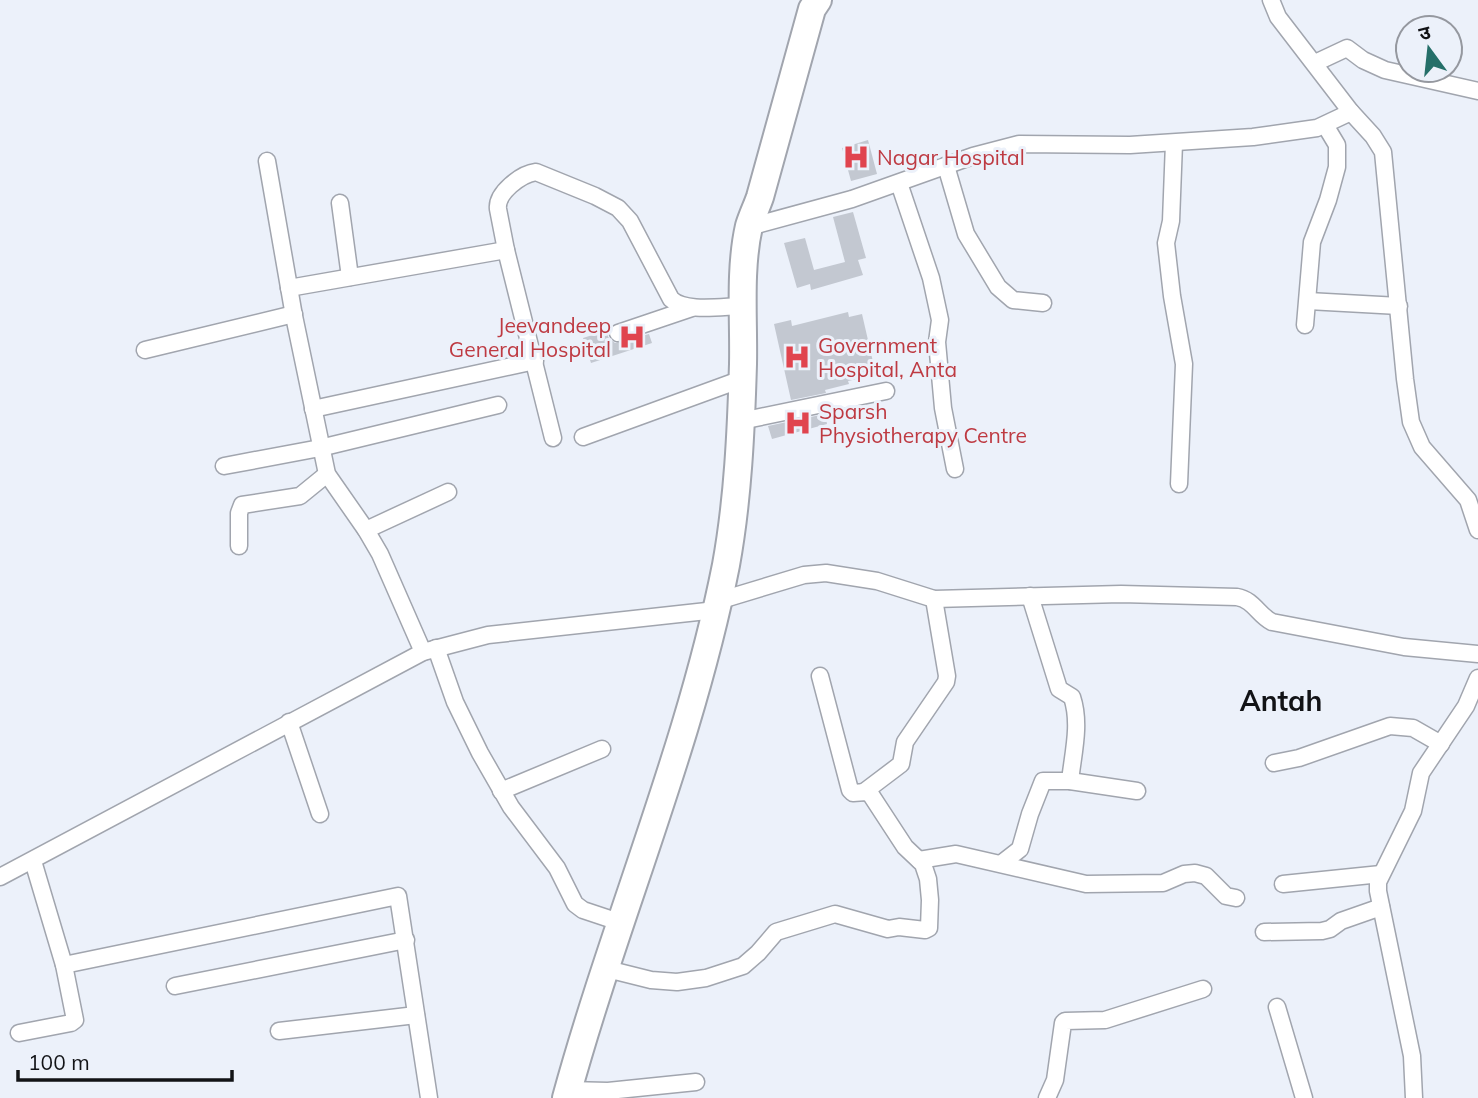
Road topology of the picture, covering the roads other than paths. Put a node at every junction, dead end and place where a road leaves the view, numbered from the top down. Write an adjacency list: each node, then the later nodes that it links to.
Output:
1 (1270, 0): 3 (street)
2 (815, 4): 12 (main road)
3 (1315, 63): 4 (street); 5 (street)
4 (1478, 91)
5 (1351, 112): 6 (street); 19 (street)
6 (1325, 125): 7 (street); 16 (street)
7 (1174, 143): 9 (street); 37 (street)
8 (267, 161): 15 (street)
9 (946, 166): 10 (street); 17 (street)
10 (900, 183): 12 (street); 35 (street)
11 (340, 203): 14 (street)
12 (750, 227): 18 (main road)
13 (506, 250): 14 (street); 20 (street); 25 (street)
14 (350, 277): 15 (street)
15 (289, 288): 21 (street)
16 (1308, 301): 19 (street); 22 (street)
17 (1043, 303)
18 (744, 306): 20 (street); 26 (main road)
19 (1399, 306): 40 (street)
20 (694, 307): 23 (street)
21 (294, 314): 24 (street); 29 (street)
22 (1305, 325)
23 (618, 333)
24 (145, 350)
25 (535, 361): 29 (street); 32 (street)
26 (742, 379): 30 (main road); 31 (street)
27 (887, 391): 30 (street)
28 (498, 405): 33 (street)
29 (313, 409): 33 (street)
30 (741, 421): 44 (main road)
31 (583, 437)
32 (553, 438)
33 (320, 449): 34 (street); 36 (street)
34 (224, 466)
35 (955, 469)
36 (327, 474): 39 (street); 41 (street)
37 (1179, 484)
38 (448, 492): 39 (street)
39 (366, 530): 45 (street)
40 (1478, 530)
41 (239, 545)
42 (1031, 596): 43 (street); 46 (street); 53 (street)
43 (934, 599): 44 (street); 56 (street)
44 (717, 606): 45 (street); 66 (main road)
45 (430, 650): 49 (street); 55 (street)
46 (1478, 654)
47 (820, 676): 56 (street)
48 (1477, 681): 50 (street)
49 (289, 722): 57 (street); 59 (street)
50 (1441, 744): 52 (street); 61 (street)
51 (602, 749): 55 (street)
52 (1274, 763)
53 (1070, 781): 54 (street); 60 (street)
54 (1137, 790)
55 (501, 791): 66 (street)
56 (864, 792): 58 (street)
57 (320, 814)
58 (919, 860): 60 (street); 70 (street)
59 (33, 861): 62 (street); 69 (street)
60 (1002, 863): 64 (street)
61 (1381, 874): 63 (street); 65 (street)
62 (0, 877)
63 (1283, 884)
64 (1236, 898)
65 (1381, 907): 67 (street); 82 (street)
66 (622, 923): 70 (main road)
67 (1264, 932)
68 (406, 940): 69 (street); 71 (street); 74 (street)
69 (64, 965): 76 (street)
70 (607, 969): 78 (main road)
71 (175, 986)
72 (1203, 989): 80 (street)
73 (1277, 1007): 81 (street)
74 (416, 1015): 75 (street); 79 (street)
75 (279, 1031)
76 (19, 1032)
77 (696, 1082): 78 (street)
78 (567, 1094)
79 (429, 1098)
80 (1046, 1098)
81 (1304, 1098)
82 (1414, 1098)

